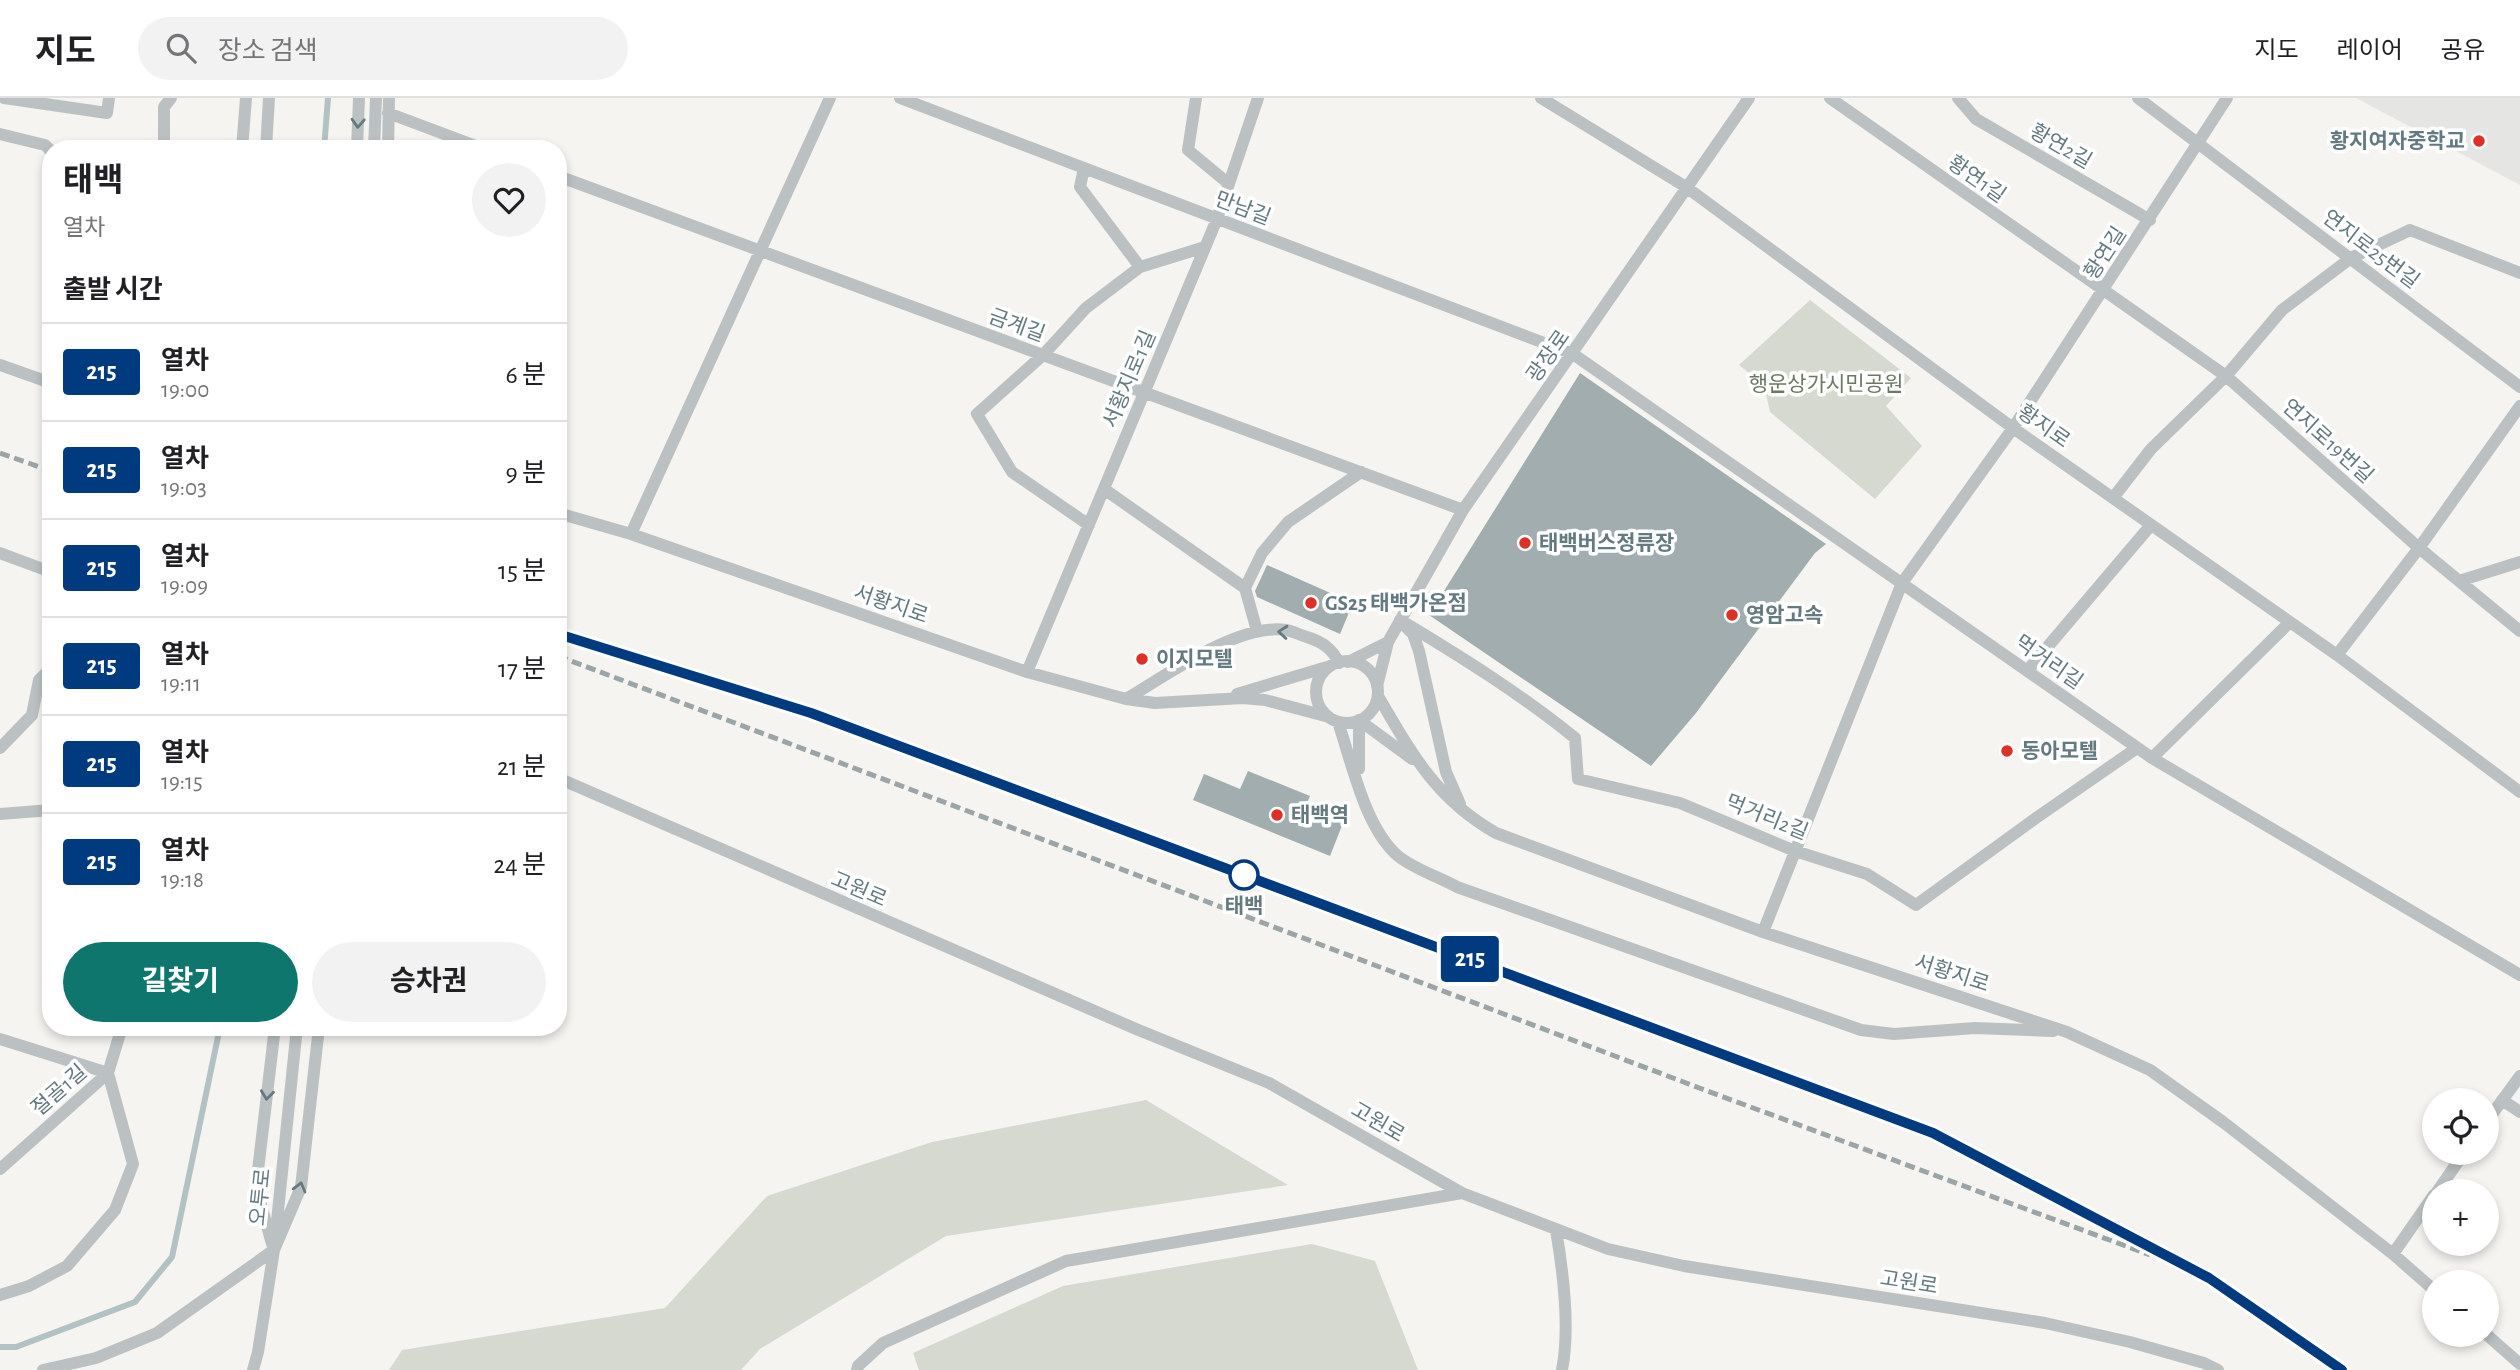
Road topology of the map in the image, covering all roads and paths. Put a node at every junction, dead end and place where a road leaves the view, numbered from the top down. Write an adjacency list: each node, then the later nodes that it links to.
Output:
1 (4, 98): 19 (street)
2 (109, 98): 19 (street)
3 (171, 98): 22 (street)
4 (246, 98): 23 (street)
5 (268, 98): 24 (street)
6 (359, 98): 25 (street, one-way to 25)
7 (376, 98): 26 (street)
8 (389, 98): 20 (street)
9 (830, 98): 38 (street)
10 (900, 98): 31 (street, 만남길)
11 (1196, 98): 33 (street)
12 (1258, 98): 33 (street, 서황지로1길)
13 (1541, 98): 34 (street, 황지로)
14 (1749, 98): 34 (street, 광장로)
15 (1830, 98): 42 (street, 황연1길)
16 (1958, 98): 36 (street, 황연2길)
17 (2138, 98): 29 (street, 연지로25번길)
18 (2227, 98): 29 (street, 황연길)
19 (39, 101)
20 (388, 113): 27 (street); 28 (street)
21 (0, 134): 30 (street)
22 (164, 140)
23 (243, 140)
24 (266, 140)
25 (357, 140)
26 (374, 140)
27 (388, 140)
28 (460, 140)
29 (2199, 142): 36 (street, 황연길); 39 (street, 연지로25번길)
30 (42, 144)
31 (1084, 168): 35 (street, 만남길); 40 (street)
32 (567, 179): 38 (street, 금계길)
33 (1229, 184): 35 (street, 서황지로1길)
34 (1686, 187): 43 (street, 광장로); 51 (street, 황지로)
35 (1217, 219): 37 (street, 서황지로1길); 43 (street, 만남길)
36 (2150, 220): 42 (street, 황연길)
37 (1205, 247): 40 (street); 49 (street, 서황지로1길)
38 (759, 250): 44 (street, 금계길); 59 (street)
39 (2351, 258): 41 (street); 46 (street); 48 (street, 연지로25번길)
40 (1140, 267): 44 (street)
41 (2520, 272)
42 (2103, 291): 46 (street, 연지로19번길); 51 (street, 황연길)
43 (1573, 354): 55 (street, 광장로); 65 (street, 먹거리길)
44 (1043, 355): 49 (street, 금계길); 57 (street)
45 (0, 365): 47 (street)
46 (2226, 376): 54 (street); 60 (street, 연지로19번길)
47 (42, 380)
48 (2520, 387)
49 (1144, 392): 52 (street, 금계길); 53 (street, 서황지로1길)
50 (2520, 406): 60 (street)
51 (2013, 428): 54 (street, 황지로); 65 (street, 황연길)
52 (1361, 472): 55 (street, 금계길); 66 (street)
53 (1104, 489): 57 (street, 서황지로1길); 66 (street)
54 (2113, 498): 58 (street, 황지로)
55 (1463, 510): 67 (street, 광장로)
56 (567, 516): 59 (street, 서황지로)
57 (1088, 525): 75 (street, 서황지로1길)
58 (2151, 525): 68 (street, 황지로); 74 (street)
59 (631, 534): 75 (street, 서황지로)
60 (2419, 548): 64 (street, 연지로19번길); 72 (street)
61 (0, 553): 63 (street)
62 (2520, 562): 64 (street)
63 (42, 569)
64 (2459, 581): 70 (street, 연지로19번길)
65 (1902, 583): 74 (street, 먹거리길); 92 (street, 황연길)
66 (1245, 588): 69 (street)
67 (1400, 620): 71 (street, 광장로); 91 (street); 92 (street, 먹거리2길)
68 (2290, 622): 72 (street, 황지로); 84 (street)
69 (1257, 631): 73 (street, one-way to 69); 78 (street)
70 (2520, 631)
71 (1388, 642): 73 (street); 77 (street, 광장로)
72 (2337, 655): 88 (street, 황지로)
73 (1339, 664): 77 (street); 79 (street); 80 (street)
74 (2027, 671): 83 (street, 먹거리길)
75 (1027, 672): 78 (street, 서황지로)
76 (42, 677): 82 (street)
77 (1378, 691): 81 (street); 85 (street)
78 (1126, 699): 79 (street, 서황지로)
79 (1216, 699): 80 (street)
80 (1334, 720): 81 (street); 87 (street)
81 (1359, 720): 85 (street); 87 (street)
82 (0, 748)
83 (2137, 748): 84 (street, 먹거리길); 92 (street, 먹거리2길)
84 (2152, 758): 94 (street, 먹거리길)
85 (1421, 766): 91 (street, 서황지로)
86 (567, 782): 107 (street, 고원로)
87 (1361, 789): 95 (street)
88 (2520, 792)
89 (42, 811): 90 (street)
90 (0, 814)
91 (1469, 818): 93 (street, 서황지로)
92 (1795, 850): 93 (street, 황연길)
93 (1763, 932): 95 (street, 서황지로)
94 (2520, 975)
95 (2067, 1032): 111 (street, 서황지로)
96 (119, 1036): 101 (street, 절골1길)
97 (274, 1036): 110 (street, one-way to 110)
98 (297, 1036): 110 (street, 오투로)
99 (318, 1036): 110 (street, one-way to 99)
100 (0, 1039): 101 (street)
101 (108, 1073): 106 (street, 절골1길); 113 (street)
102 (2520, 1076): 103 (street)
103 (2502, 1100): 104 (street); 105 (street)
104 (2499, 1104)
105 (2520, 1112)
106 (0, 1168)
107 (1462, 1193): 109 (street, 고원로); 118 (street)
108 (2422, 1214): 111 (street)
109 (1556, 1230): 119 (street); 120 (street, 고원로)
110 (274, 1250): 116 (street); 117 (street, 오투로)
111 (2393, 1254): 112 (street, 서황지로)
112 (2422, 1279)
113 (0, 1295)
114 (2499, 1346): 115 (street)
115 (2520, 1364)
116 (43, 1370)
117 (253, 1370)
118 (857, 1370)
119 (1562, 1370)
120 (2218, 1370)

